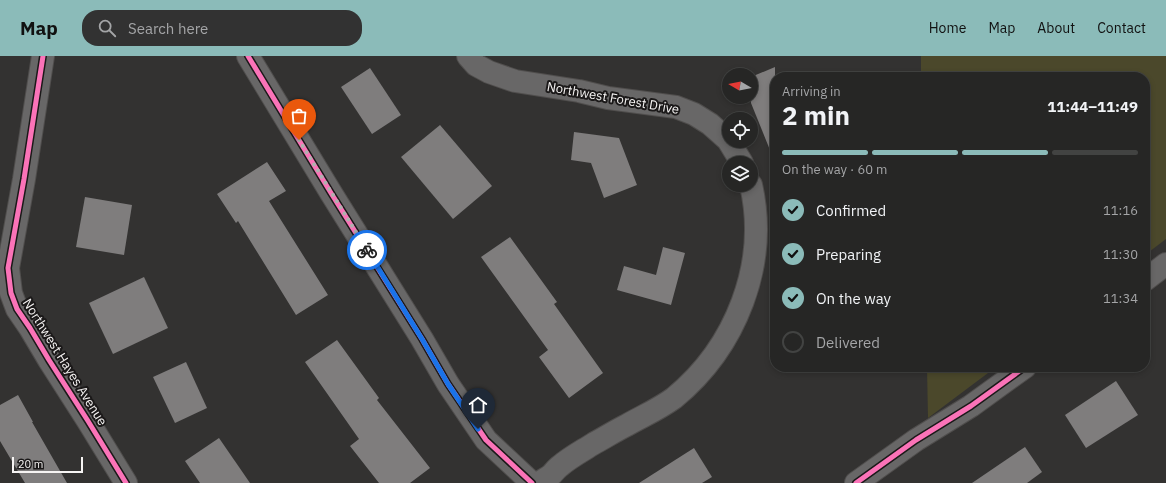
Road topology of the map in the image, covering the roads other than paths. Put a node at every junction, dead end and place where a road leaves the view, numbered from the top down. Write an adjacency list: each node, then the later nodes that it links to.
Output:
1 (43, 56): 7 (street, Northwest Hayes Avenue)
2 (248, 56): 8 (street)
3 (468, 56): 4 (street, Northwest Forest Drive)
4 (738, 156)
5 (752, 192): 9 (street)
6 (1017, 372): 10 (street)
7 (126, 483)
8 (532, 483)
9 (539, 483)
10 (856, 483)

